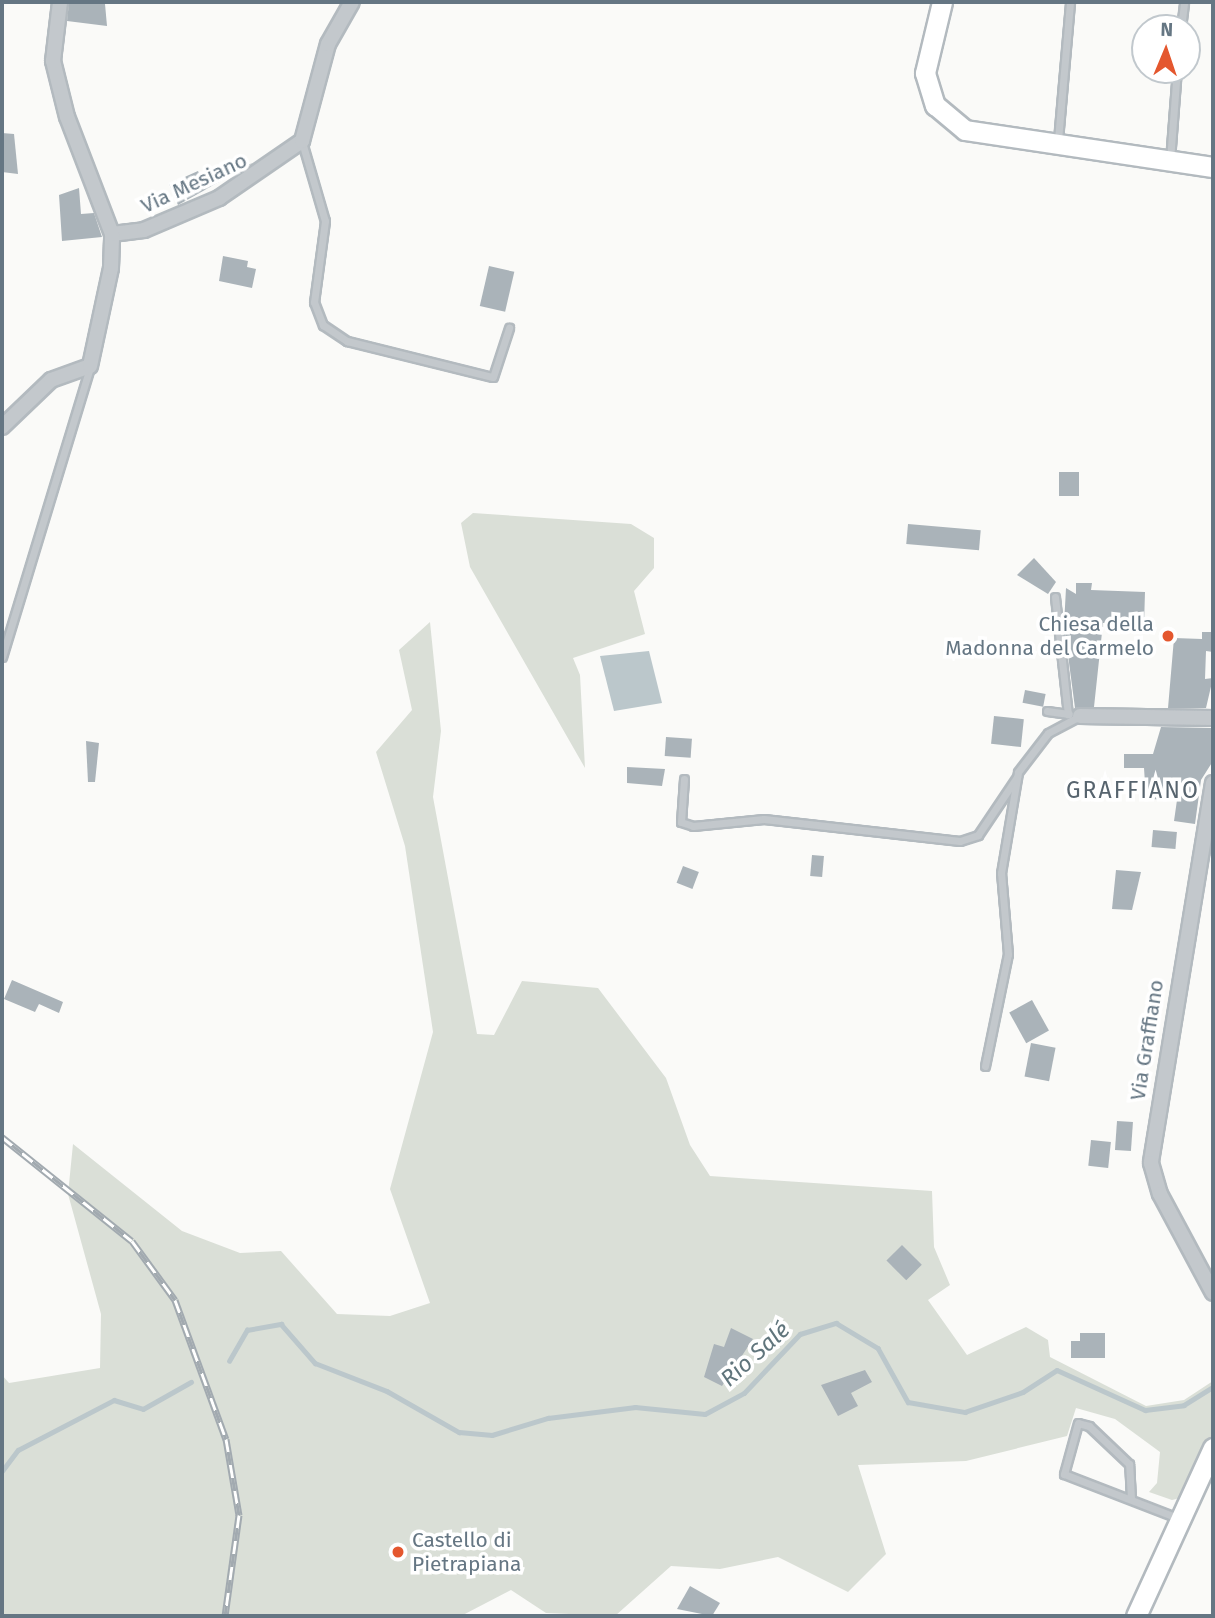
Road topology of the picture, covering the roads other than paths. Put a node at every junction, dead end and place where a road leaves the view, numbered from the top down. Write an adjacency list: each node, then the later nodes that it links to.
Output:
1 (60, 2): 10 (street)
2 (352, 2): 6 (street)
3 (942, 2): 7 (main road)
4 (1070, 2): 7 (lane)
5 (1176, 84): 8 (lane)
6 (302, 141): 10 (street, Via Mesiano); 11 (lane)
7 (1057, 148): 8 (main road)
8 (1170, 164): 9 (main road)
9 (1213, 167)
10 (112, 234): 12 (street)
11 (509, 328)
12 (90, 366): 13 (street); 15 (lane)
13 (2, 426)
14 (1055, 597): 17 (lane)
15 (2, 657)
16 (1047, 711): 17 (lane)
17 (1074, 715): 18 (street); 19 (lane)
18 (1213, 718)
19 (1017, 777): 20 (lane); 22 (lane)
20 (684, 779)
21 (1213, 783): 23 (street, Via Graffiano)
22 (985, 1066)
23 (1213, 1293)
24 (1213, 1448): 26 (main road)
25 (1131, 1499): 25 (lane); 26 (lane)
26 (1181, 1520): 27 (main road)
27 (1136, 1616)

